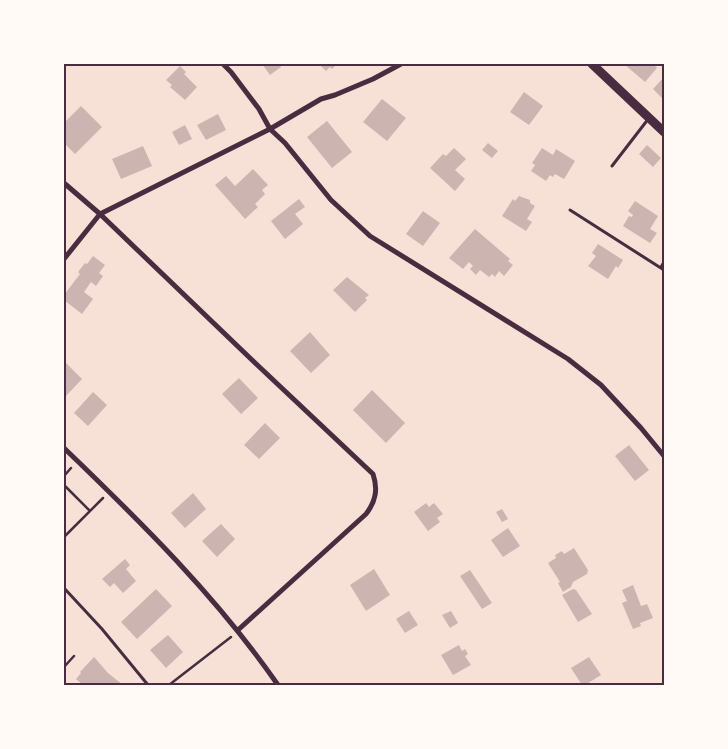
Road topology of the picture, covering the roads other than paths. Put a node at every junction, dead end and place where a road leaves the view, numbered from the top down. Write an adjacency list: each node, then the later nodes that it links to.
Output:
1 (223, 64): 5 (street)
2 (402, 64): 5 (street)
3 (592, 64): 4 (street)
4 (650, 118): 6 (street); 7 (lane)
5 (270, 129): 10 (street); 15 (street)
6 (664, 132)
7 (612, 166)
8 (64, 183): 10 (street)
9 (570, 210): 13 (lane)
10 (100, 214): 11 (street); 17 (street)
11 (64, 259)
12 (664, 262): 13 (lane)
13 (663, 269)
14 (64, 448): 17 (street)
15 (664, 456)
16 (64, 588): 18 (lane)
17 (238, 630): 19 (street)
18 (148, 685)
19 (278, 685)

